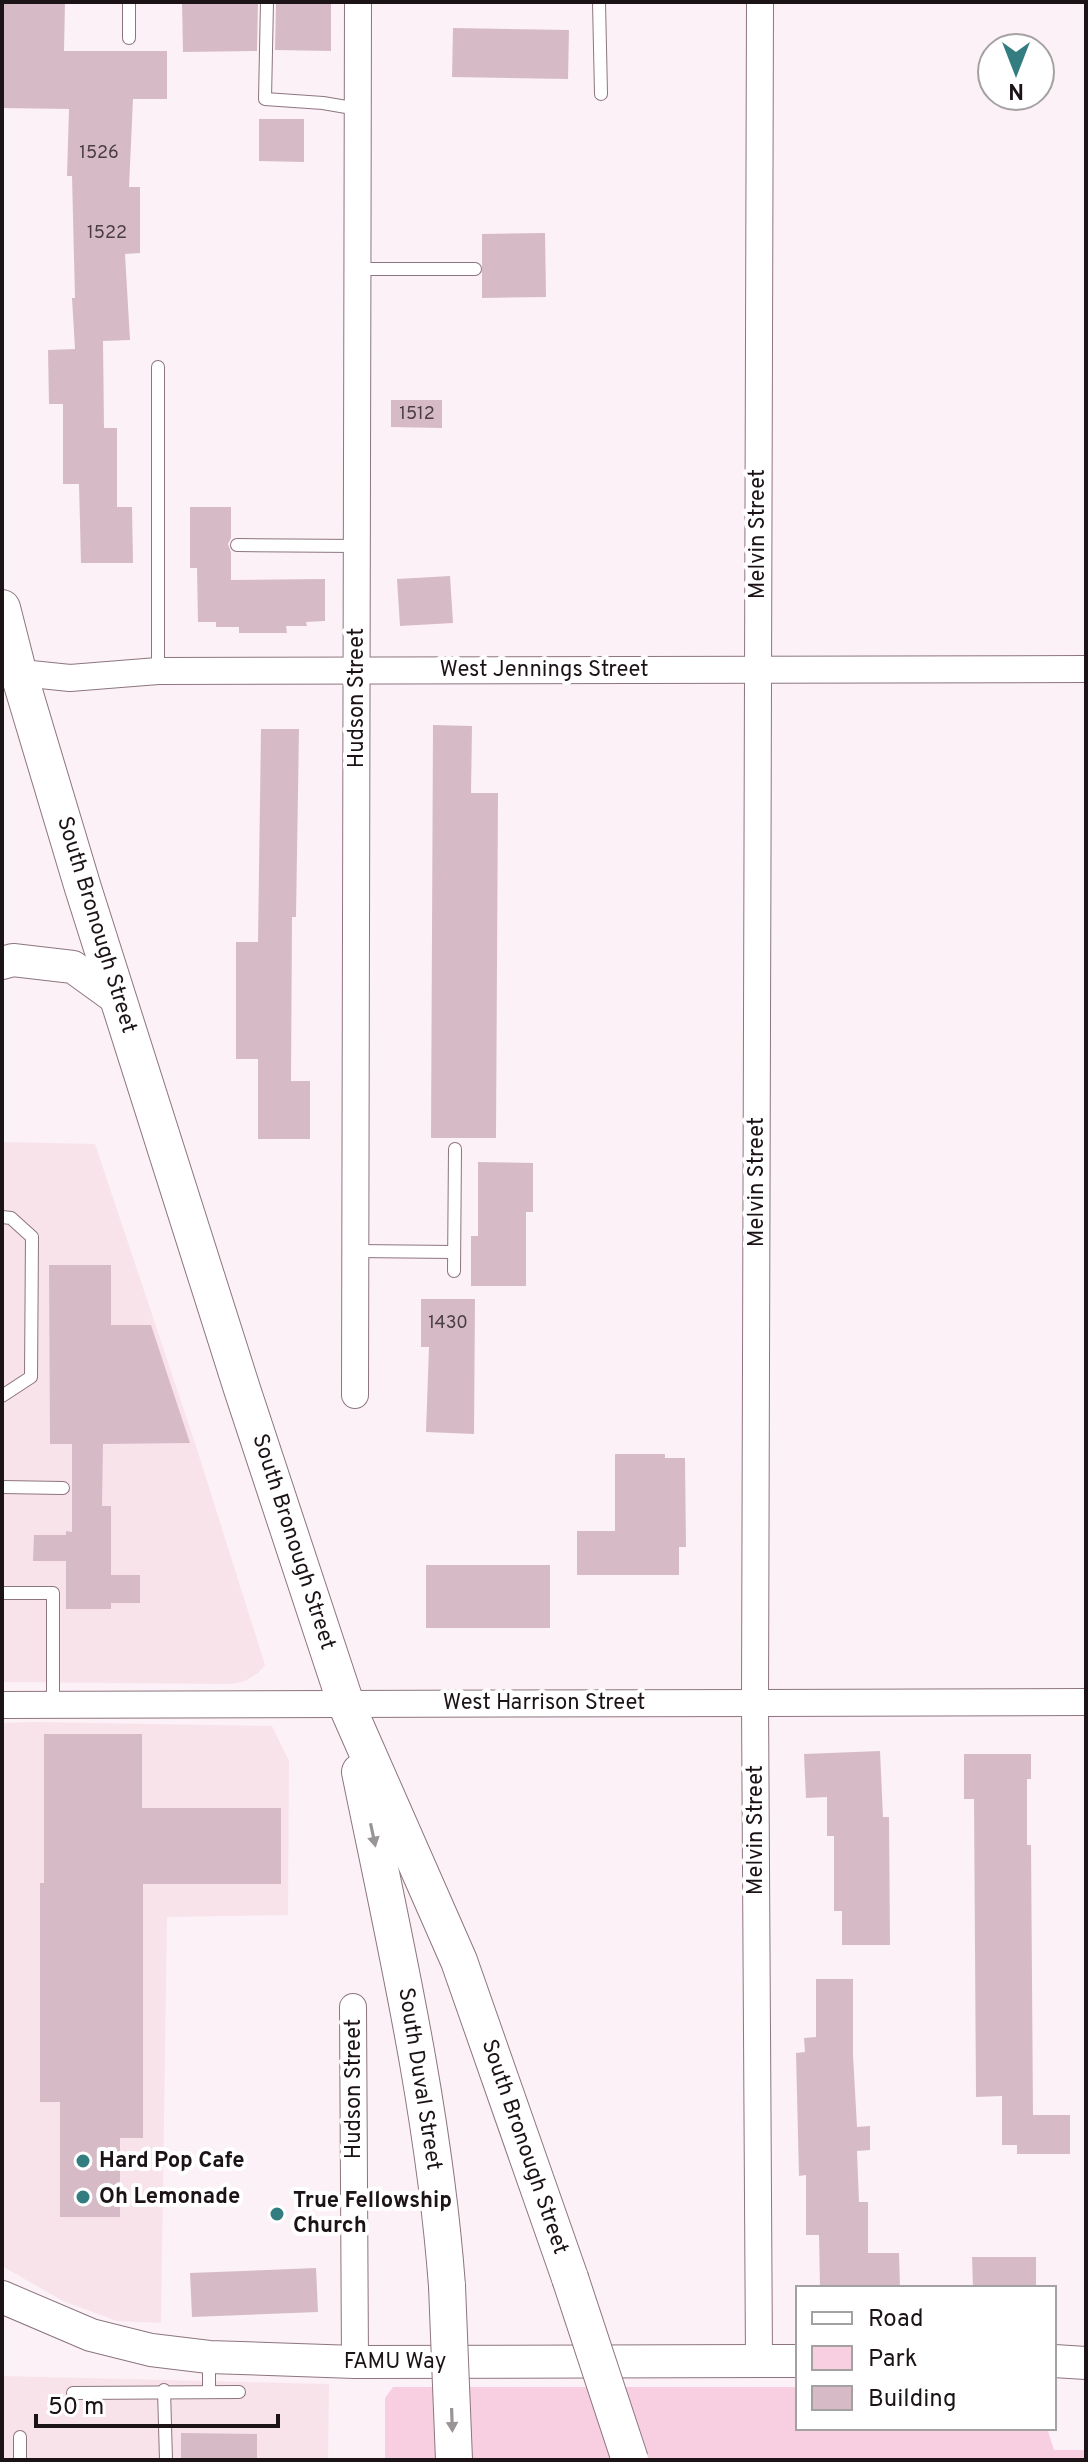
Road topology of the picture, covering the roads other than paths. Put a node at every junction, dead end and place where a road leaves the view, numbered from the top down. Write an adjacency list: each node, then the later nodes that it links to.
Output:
1 (129, 2): 6 (lane)
2 (267, 2): 8 (lane)
3 (358, 2): 8 (street, Hudson Street)
4 (599, 2): 7 (lane)
5 (760, 2): 17 (street, Melvin Street)
6 (129, 38)
7 (601, 94)
8 (358, 109): 9 (street, Hudson Street)
9 (358, 269): 10 (lane); 13 (street, Hudson Street)
10 (475, 269)
11 (158, 367): 18 (lane)
12 (237, 545): 13 (lane)
13 (357, 546): 16 (street, Hudson Street)
14 (2, 608): 19 (main road, South Bronough Street)
15 (1086, 669): 17 (street, West Jennings Street)
16 (357, 670): 17 (street, West Jennings Street); 18 (street, West Jennings Street); 24 (street, Hudson Street)
17 (758, 670): 33 (street, Melvin Street)
18 (158, 671): 19 (street, West Jennings Street)
19 (7, 676): 21 (main road, South Bronough Street)
20 (2, 963): 21 (street)
21 (120, 1001): 34 (main road, South Bronough Street)
22 (455, 1149): 25 (lane)
23 (2, 1217): 28 (lane)
24 (356, 1251): 25 (lane); 27 (street, Hudson Street)
25 (454, 1252): 26 (lane)
26 (454, 1271)
27 (355, 1395)
28 (2, 1396)
29 (2, 1487): 30 (lane)
30 (63, 1488)
31 (2, 1593): 36 (lane)
32 (1086, 1702): 33 (street, West Harrison Street)
33 (755, 1703): 34 (street, West Harrison Street); 40 (street, Melvin Street)
34 (346, 1704): 36 (street, West Harrison Street); 52 (main road, South Duval Street, one-way to 52, bridge); 53 (main road, South Bronough Street, bridge)
35 (2, 1705): 36 (street, West Harrison Street)
36 (53, 1705)
37 (353, 2007): 43 (street, Hudson Street)
38 (2, 2297): 39 (street, FAMU Way)
39 (209, 2357): 43 (street, FAMU Way); 46 (lane)
40 (759, 2361): 41 (street, FAMU Way); 43 (street, FAMU Way)
41 (796, 2361)
42 (1056, 2361): 44 (street)
43 (355, 2362)
44 (1086, 2363)
45 (164, 2390): 46 (lane); 48 (lane); 51 (lane)
46 (209, 2391): 47 (lane)
47 (239, 2392)
48 (73, 2393)
49 (20, 2437): 50 (lane)
50 (20, 2460)
51 (166, 2460)
52 (454, 2460)
53 (630, 2460)

